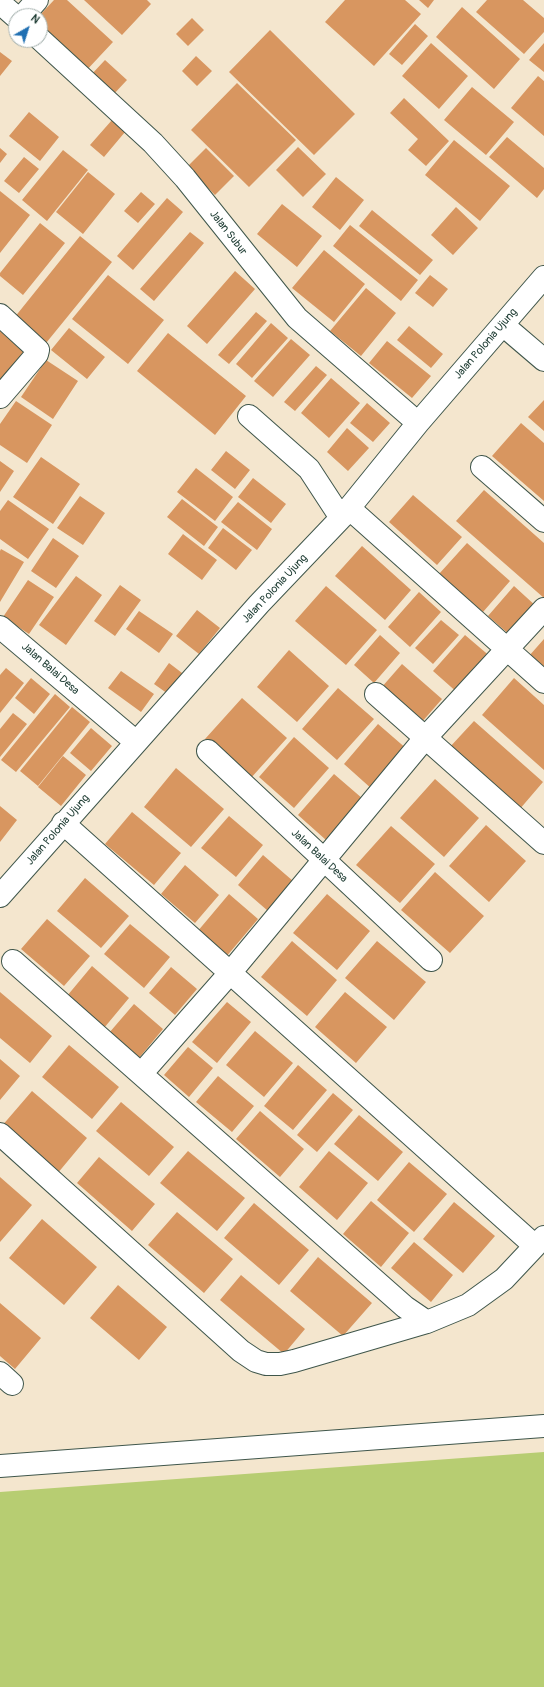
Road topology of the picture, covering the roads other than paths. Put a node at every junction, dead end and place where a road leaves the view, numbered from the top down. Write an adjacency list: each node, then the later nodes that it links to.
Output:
1 (37, 0): 3 (street)
2 (0, 3): 4 (street)
3 (30, 8)
4 (8, 10)
5 (48, 46): 12 (street, Jalan Subur)
6 (544, 277): 8 (street, Jalan Polonia Ujung)
7 (0, 315): 10 (street)
8 (503, 325): 9 (street); 12 (street, Jalan Polonia Ujung)
9 (544, 360)
10 (0, 397)
11 (249, 416): 14 (street)
12 (418, 423): 14 (street, Jalan Polonia Ujung)
13 (482, 467): 15 (street)
14 (345, 514): 18 (street); 22 (street, Jalan Polonia Ujung)
15 (544, 521)
16 (544, 609): 18 (street)
17 (0, 627): 22 (street, Jalan Balai Desa)
18 (508, 650): 19 (street); 21 (street)
19 (544, 682)
20 (376, 694): 21 (street)
21 (426, 736): 25 (street); 26 (street)
22 (136, 742): 24 (street, Jalan Polonia Ujung)
23 (208, 751): 26 (street, Jalan Balai Desa)
24 (63, 823): 27 (street, Jalan Polonia Ujung); 30 (street)
25 (544, 843)
26 (324, 861): 28 (street, Jalan Balai Desa); 30 (street)
27 (0, 896)
28 (431, 960)
29 (13, 961): 31 (street)
30 (230, 973): 31 (street); 33 (street)
31 (141, 1074): 34 (street)
32 (0, 1134): 34 (street)
33 (540, 1241): 34 (street)
34 (427, 1322)
35 (544, 1426): 36 (street)
36 (0, 1466)

